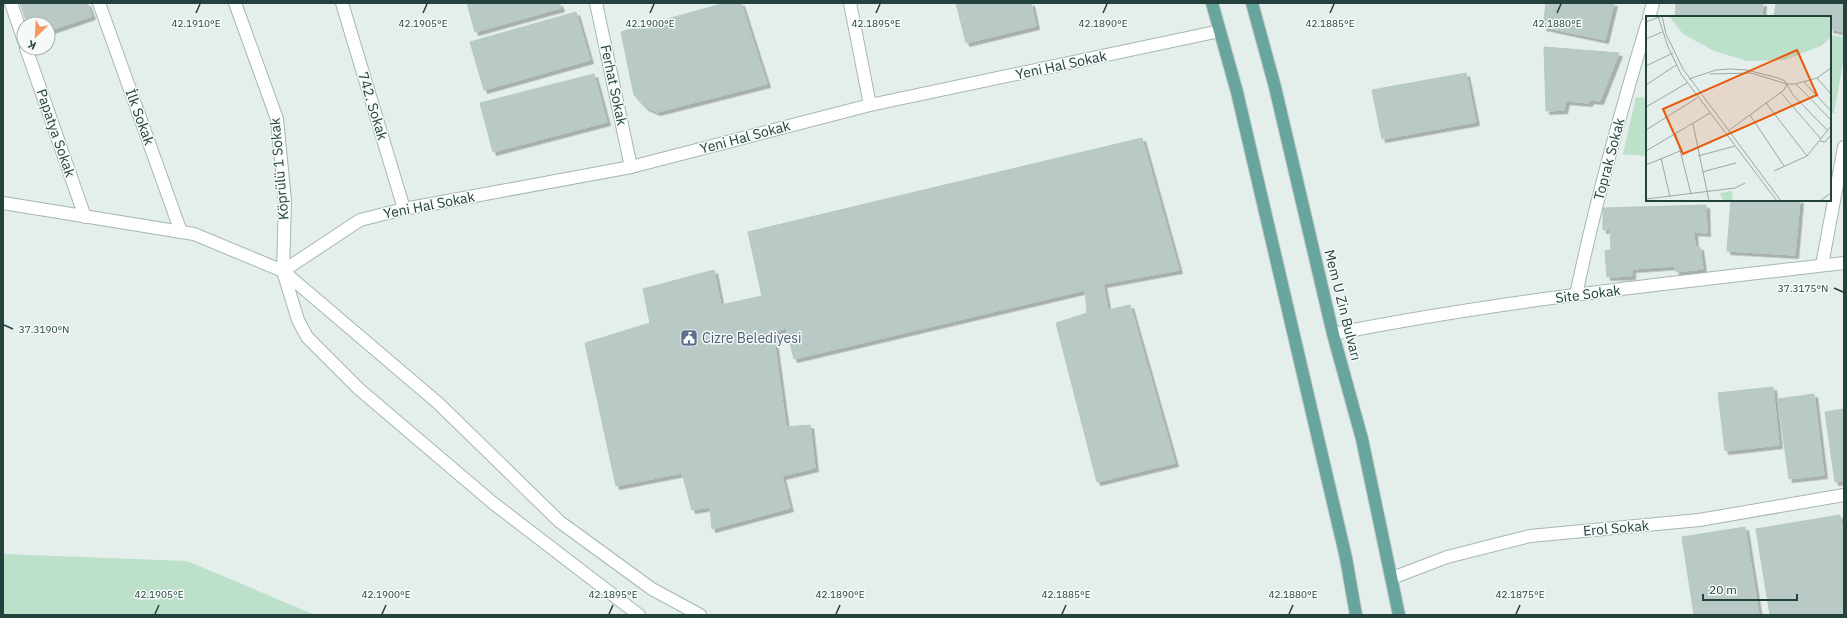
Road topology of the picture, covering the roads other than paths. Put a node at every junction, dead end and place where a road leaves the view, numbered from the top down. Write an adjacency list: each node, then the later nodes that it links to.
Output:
1 (11, 3): 11 (street)
2 (99, 3): 21 (street, İlk Sokak)
3 (235, 3): 24 (street, Köprülü 1 Sokak)
4 (342, 3): 19 (street, 742. Sokak)
5 (596, 3): 17 (street, Ferhat Sokak)
6 (850, 3): 15 (street)
7 (1212, 3): 13 (main road)
8 (1252, 3): 26 (main road, Mem U Zin Bulvarı)
9 (1653, 3): 10 (street)
10 (1649, 16)
11 (16, 18)
12 (1646, 27): 25 (street, Toprak Sokak)
13 (1220, 31): 15 (street, Yeni Hal Sokak); 31 (main road)
14 (29, 56): 20 (street, Papatya Sokak)
15 (870, 105): 17 (street, Yeni Hal Sokak)
16 (1844, 147): 23 (street)
17 (631, 167): 19 (street, Yeni Hal Sokak)
18 (3, 203): 20 (street)
19 (404, 209): 24 (street, Yeni Hal Sokak)
20 (86, 217): 21 (street)
21 (181, 232): 24 (street)
22 (1844, 263): 23 (street, Site Sokak)
23 (1822, 265): 25 (street, Site Sokak)
24 (283, 271): 29 (street, Köprülü 1 Sokak); 30 (street)
25 (1576, 295): 26 (street, Site Sokak)
26 (1333, 334): 28 (main road, Mem U Zin Bulvarı)
27 (1844, 495): 28 (street, Erol Sokak)
28 (1392, 578): 32 (main road, Mem U Zin Bulvarı)
29 (639, 615)
30 (700, 615)
31 (1356, 615)
32 (1399, 615)

